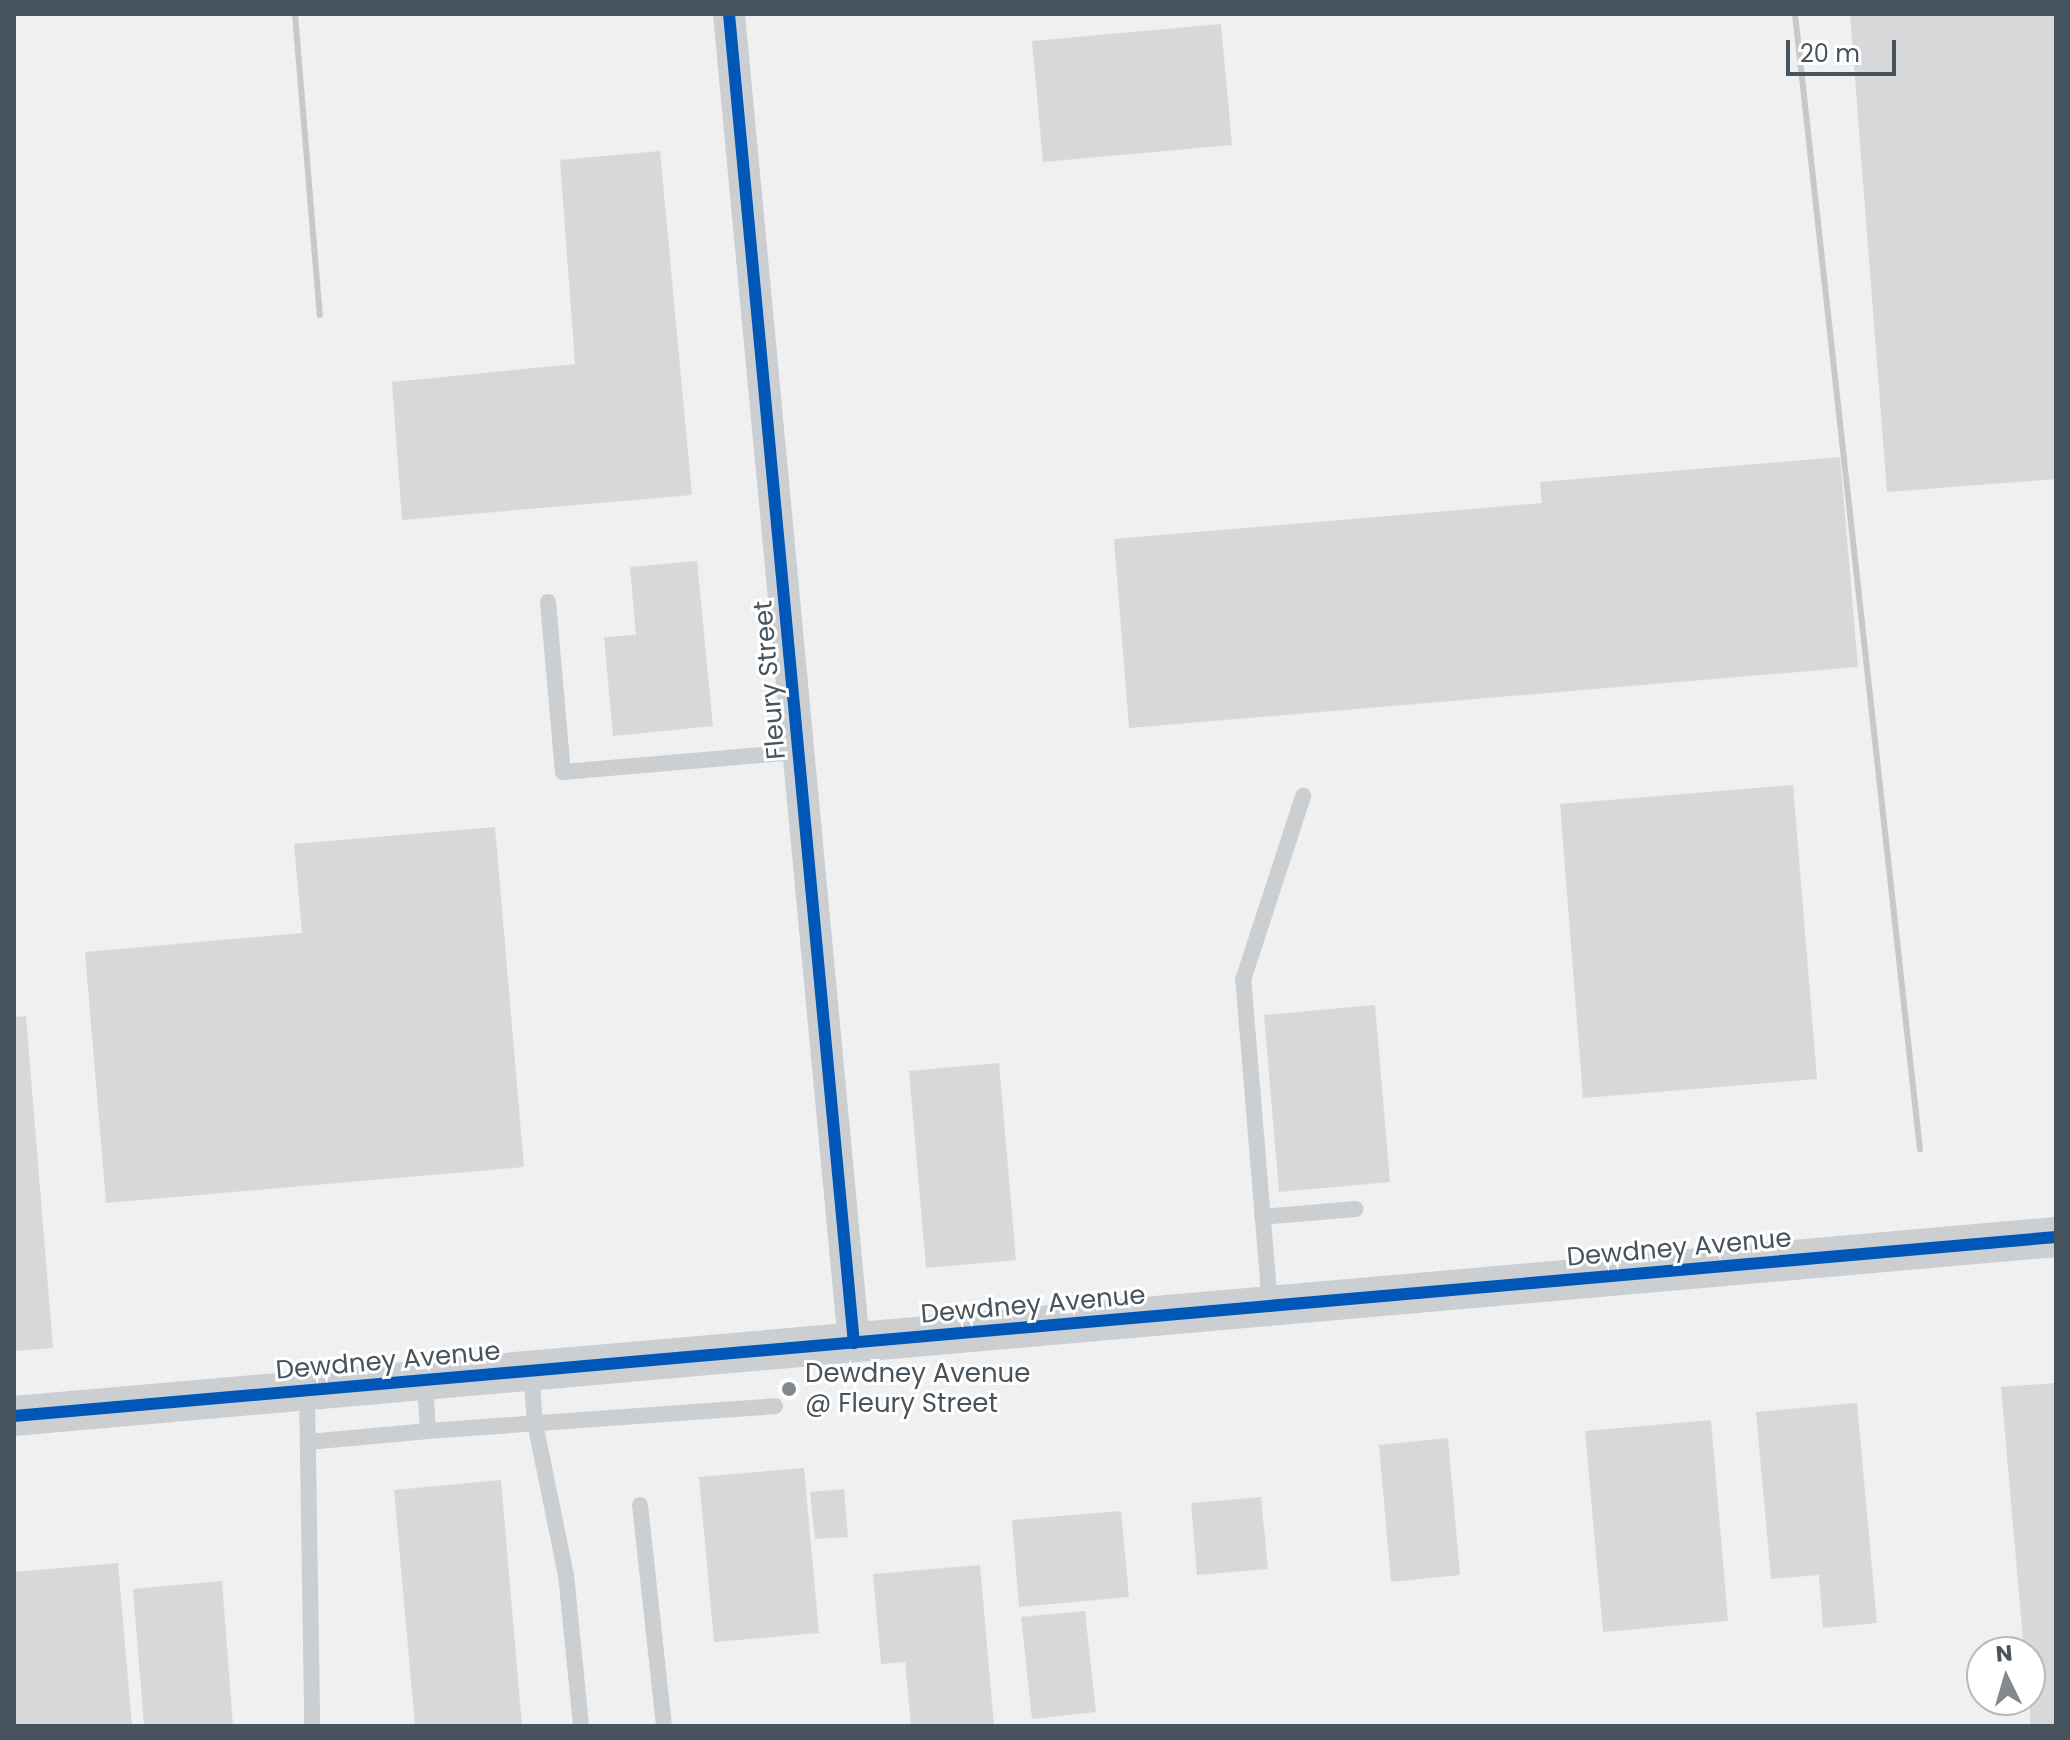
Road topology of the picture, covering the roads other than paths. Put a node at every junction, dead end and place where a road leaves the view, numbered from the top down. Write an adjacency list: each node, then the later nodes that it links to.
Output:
1 (729, 14): 3 (street, Fleury Street)
2 (548, 602): 3 (lane)
3 (798, 752): 9 (street, Fleury Street)
4 (1303, 796): 6 (lane)
5 (1356, 1209): 6 (lane)
6 (1262, 1217): 8 (lane)
7 (2056, 1237): 8 (street, Dewdney Avenue)
8 (1270, 1306): 9 (street, Dewdney Avenue)
9 (854, 1343): 10 (street, Dewdney Avenue)
10 (531, 1371): 11 (street, Dewdney Avenue); 15 (lane)
11 (425, 1380): 12 (street, Dewdney Avenue); 16 (lane)
12 (307, 1391): 14 (street, Dewdney Avenue); 17 (lane)
13 (775, 1406): 15 (lane)
14 (14, 1416)
15 (535, 1423): 16 (lane); 20 (lane)
16 (428, 1431): 17 (lane)
17 (308, 1442): 19 (lane)
18 (640, 1505): 21 (lane)
19 (312, 1726)
20 (581, 1726)
21 (664, 1726)

